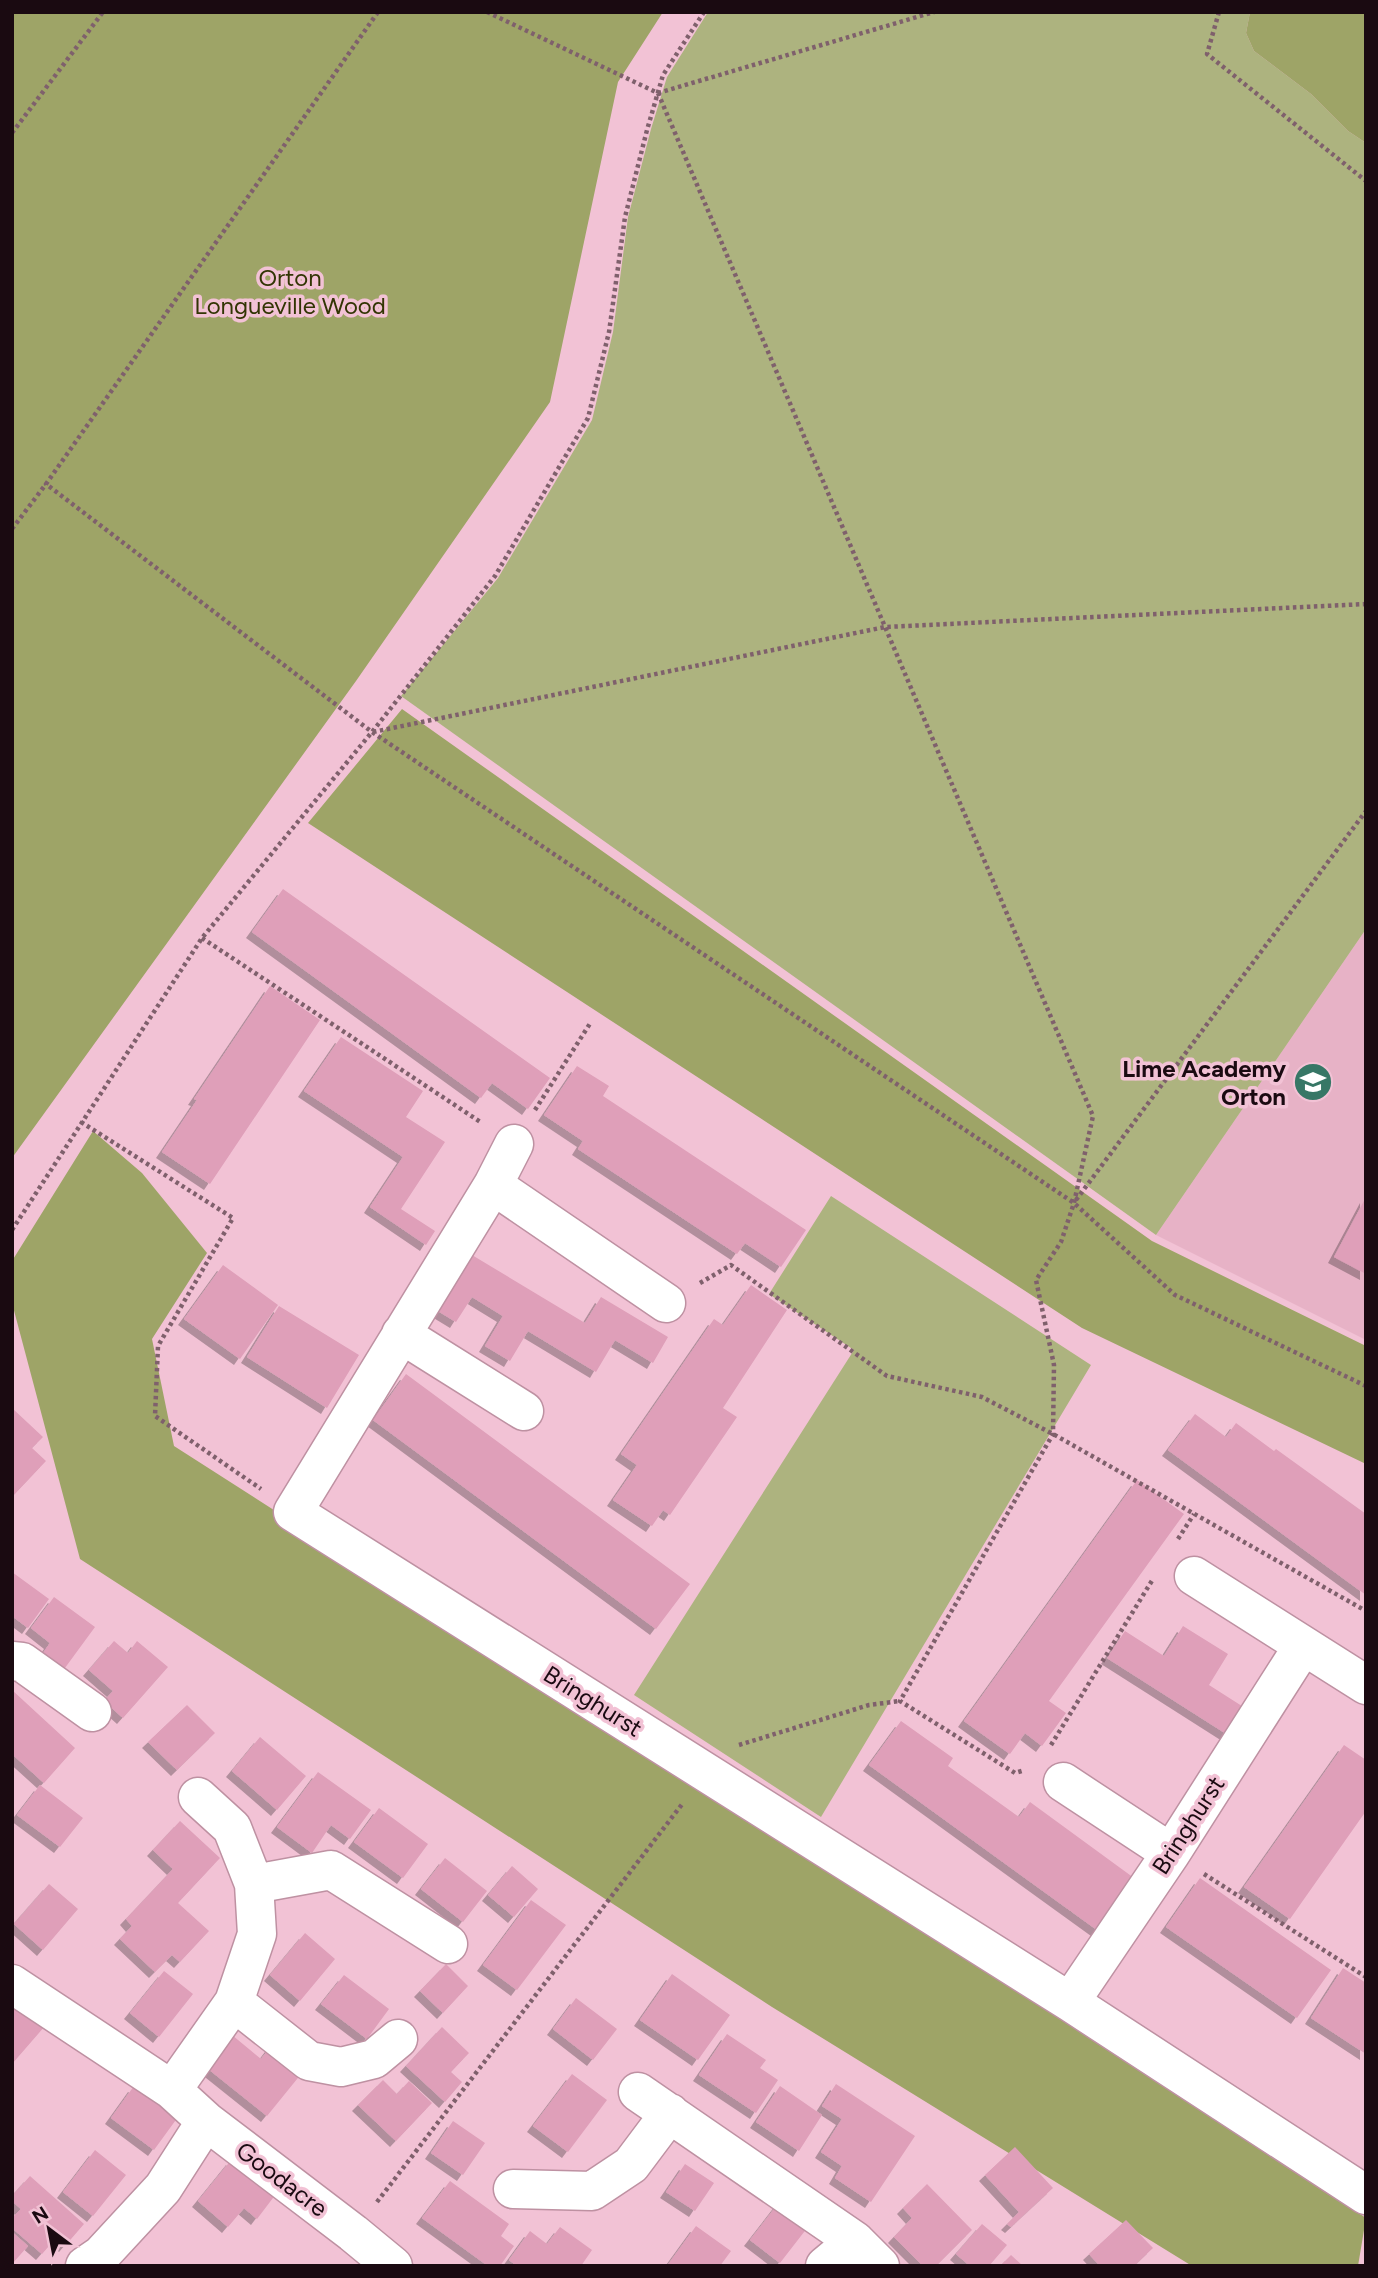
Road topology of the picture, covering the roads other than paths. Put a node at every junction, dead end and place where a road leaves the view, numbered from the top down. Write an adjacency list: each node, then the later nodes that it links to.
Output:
1 (514, 1144): 2 (street)
2 (493, 1185): 3 (street); 4 (street)
3 (666, 1303)
4 (401, 1334): 5 (street); 18 (street, Bringhurst)
5 (524, 1411)
6 (1175, 1564): 7 (street)
7 (1303, 1646): 9 (street); 13 (street, Bringhurst)
8 (12, 1661): 10 (street)
9 (1366, 1685)
10 (92, 1712)
11 (1050, 1774): 13 (street)
12 (198, 1797): 14 (street)
13 (1171, 1853): 18 (street, Bringhurst)
14 (254, 1884): 15 (street); 17 (street)
15 (448, 1944)
16 (12, 1984): 20 (street, Goodacre)
17 (234, 2002): 19 (street); 20 (street)
18 (1070, 2002): 25 (street, Bringhurst)
19 (398, 2039)
20 (172, 2090): 23 (street, Goodacre)
21 (638, 2092): 22 (street)
22 (670, 2113): 24 (street); 26 (street)
23 (206, 2121): 27 (street); 28 (street, Goodacre)
24 (513, 2189)
25 (1366, 2195)
26 (868, 2253): 29 (street)
27 (85, 2266)
28 (393, 2266)
29 (825, 2266)

